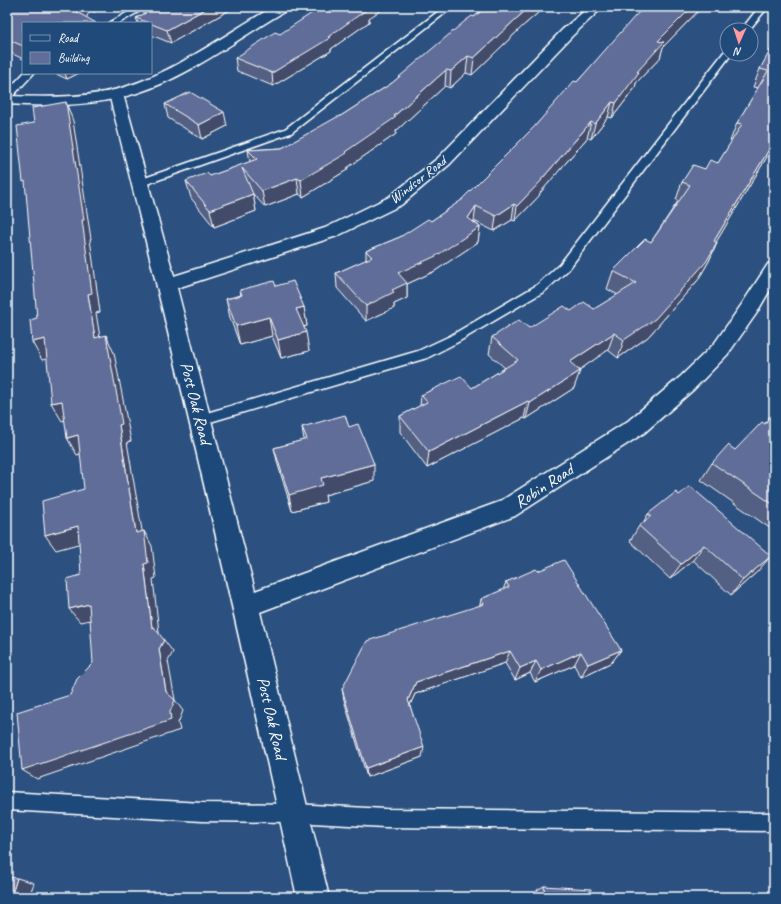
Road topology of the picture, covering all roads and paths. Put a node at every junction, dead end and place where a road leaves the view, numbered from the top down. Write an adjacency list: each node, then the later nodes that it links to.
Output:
1 (143, 7): 6 (lane)
2 (282, 7): 10 (street)
3 (449, 7): 13 (lane)
4 (598, 7): 15 (street, Windsor Road)
5 (764, 7): 7 (lane)
6 (114, 22)
7 (751, 22)
8 (721, 62): 16 (lane)
9 (28, 74): 11 (lane)
10 (116, 94): 12 (street); 13 (street, Post Oak Road)
11 (7, 97)
12 (7, 100)
13 (140, 183): 15 (street, Post Oak Road)
14 (774, 268): 17 (street, Robin Road)
15 (167, 285): 16 (street, Post Oak Road)
16 (200, 420): 17 (street, Post Oak Road)
17 (246, 606): 19 (street, Post Oak Road)
18 (7, 801): 19 (lane)
19 (294, 813): 20 (lane); 21 (street, Post Oak Road)
20 (774, 822)
21 (313, 897)

